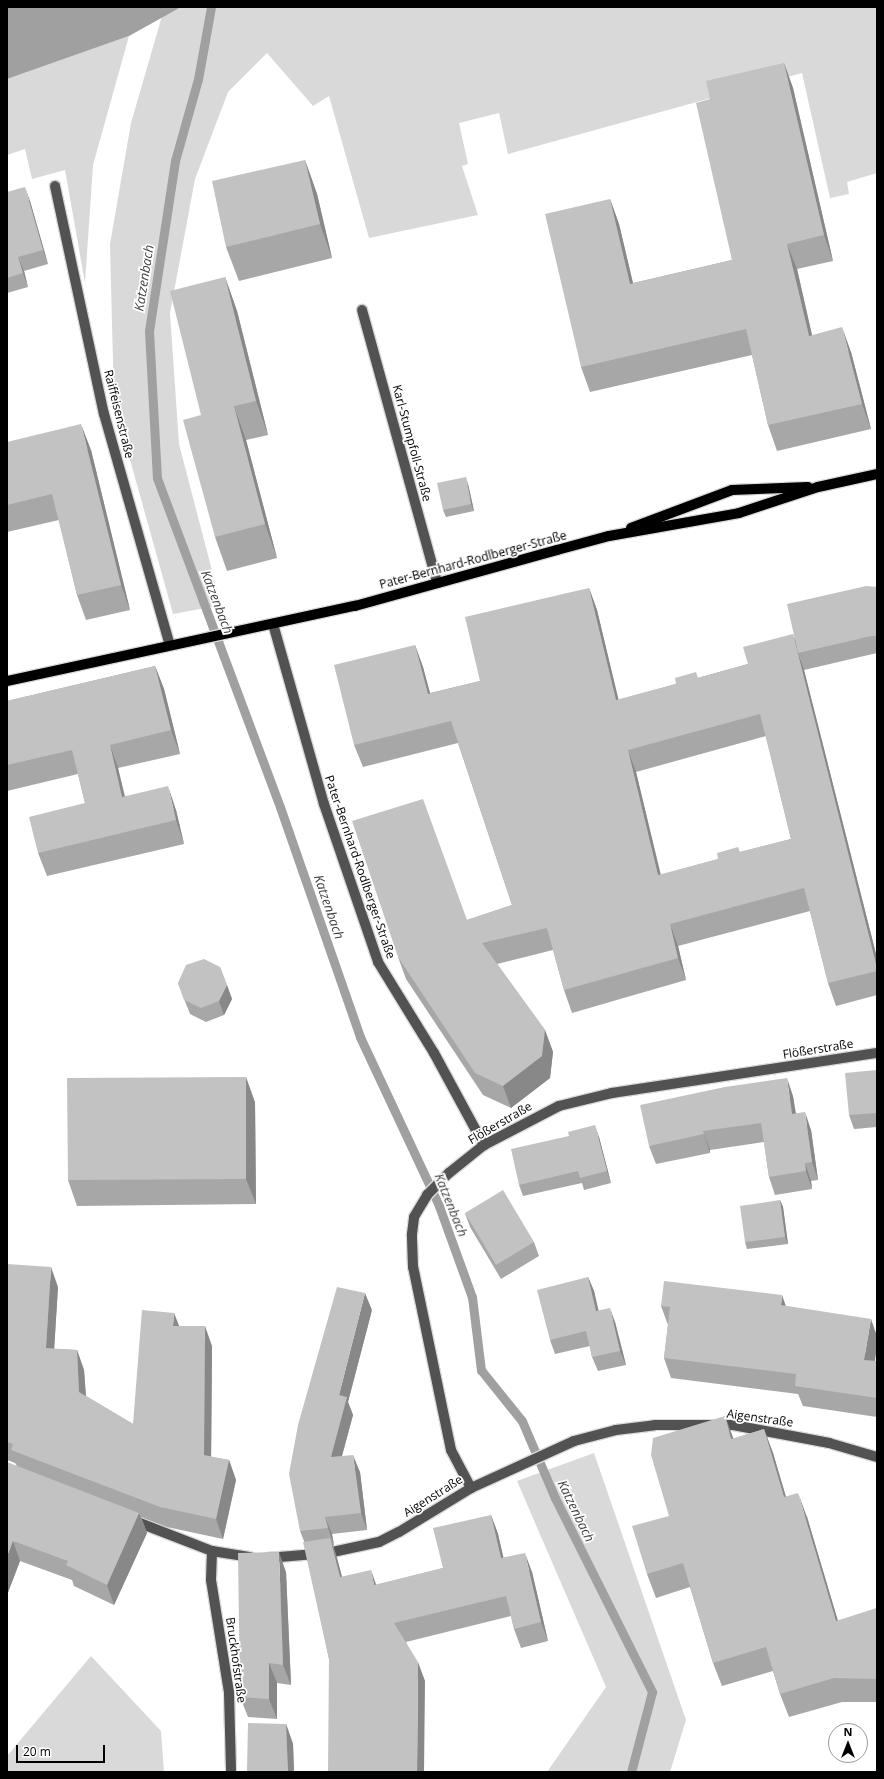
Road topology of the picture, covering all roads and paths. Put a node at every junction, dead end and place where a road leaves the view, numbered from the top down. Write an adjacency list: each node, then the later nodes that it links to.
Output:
1 (54, 186): 8 (street, Raiffeisenstraße)
2 (362, 310): 6 (street, Karl-Stumpfoll-Straße)
3 (877, 474): 4 (main road, Pater-Bernhard-Rodlberger-Straße)
4 (818, 487): 5 (main road, Pater-Bernhard-Rodlberger-Straße); 5 (main road, Pater-Bernhard-Rodlberger-Straße)
5 (609, 536): 6 (main road, Pater-Bernhard-Rodlberger-Straße)
6 (437, 583): 7 (main road, Pater-Bernhard-Rodlberger-Straße)
7 (273, 624): 8 (main road, Pater-Bernhard-Rodlberger-Straße); 11 (street, Pater-Bernhard-Rodlberger-Straße)
8 (170, 645): 9 (main road, Pater-Bernhard-Rodlberger-Straße)
9 (7, 681)
10 (877, 1053): 11 (street, Flößerstraße)
11 (484, 1145): 13 (street, Flößerstraße)
12 (877, 1457): 13 (street, Aigenstraße)
13 (471, 1488): 15 (street, Aigenstraße)
14 (120, 1515): 15 (street, Aigenstraße)
15 (212, 1551): 16 (street, Bruckhofstraße)
16 (231, 1772)

